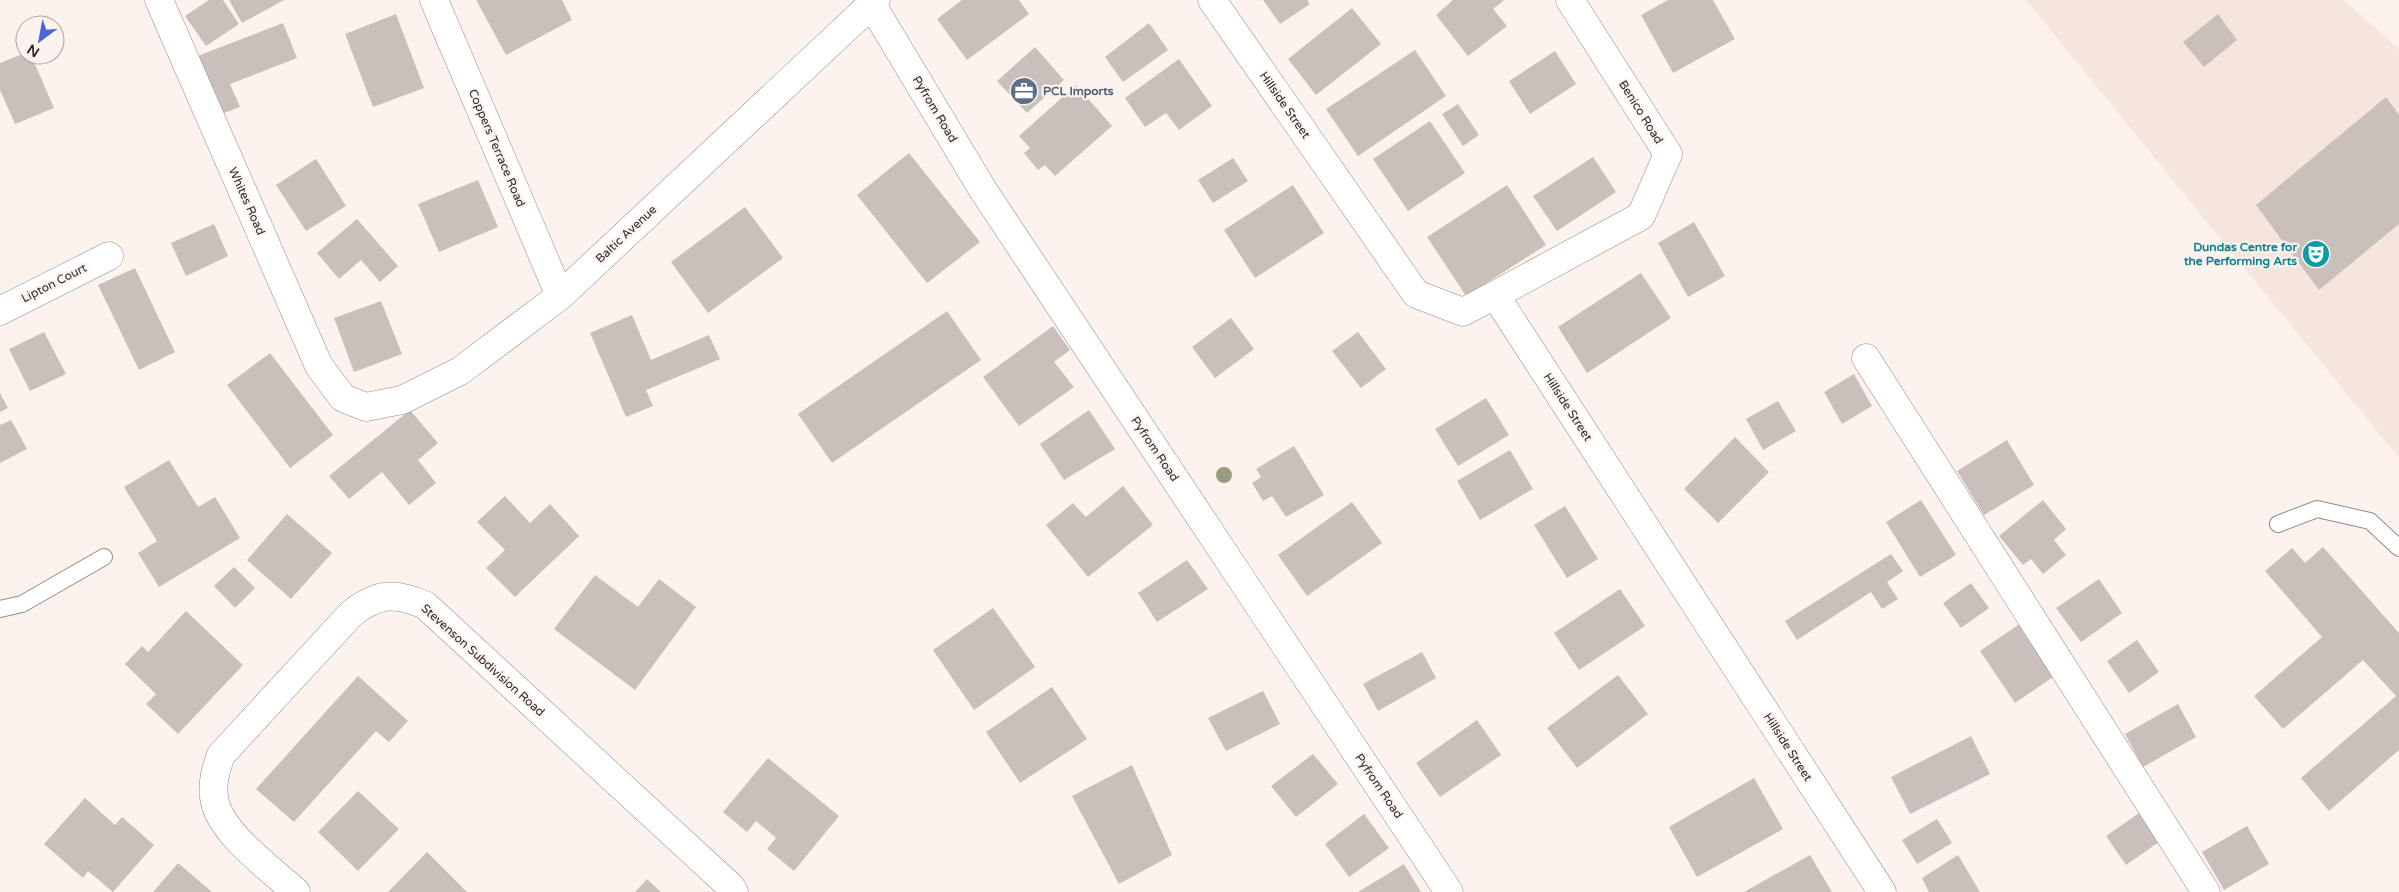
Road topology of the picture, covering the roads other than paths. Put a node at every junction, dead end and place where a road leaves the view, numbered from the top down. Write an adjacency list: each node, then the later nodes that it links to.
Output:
1 (159, 0): 11 (street, Whites Road)
2 (434, 0): 8 (street, Coppers Terrace Road)
3 (1212, 0): 7 (street, Hillside Street)
4 (1570, 0): 7 (street, Benico Road)
5 (872, 1): 8 (street, Baltic Avenue); 18 (street, Pyfrom Road)
6 (109, 256): 9 (street, Lipton Court)
7 (1495, 295): 19 (street, Hillside Street)
8 (560, 296): 11 (street, Baltic Avenue)
9 (0, 311)
10 (1866, 358): 20 (street)
11 (343, 398)
12 (2278, 524): 13 (lane)
13 (2399, 548)
14 (104, 557): 15 (lane)
15 (0, 609)
16 (296, 892): 17 (street, Stevenson Subdivision Road)
17 (734, 892)
18 (1449, 892)
19 (1882, 892)
20 (2206, 892)

